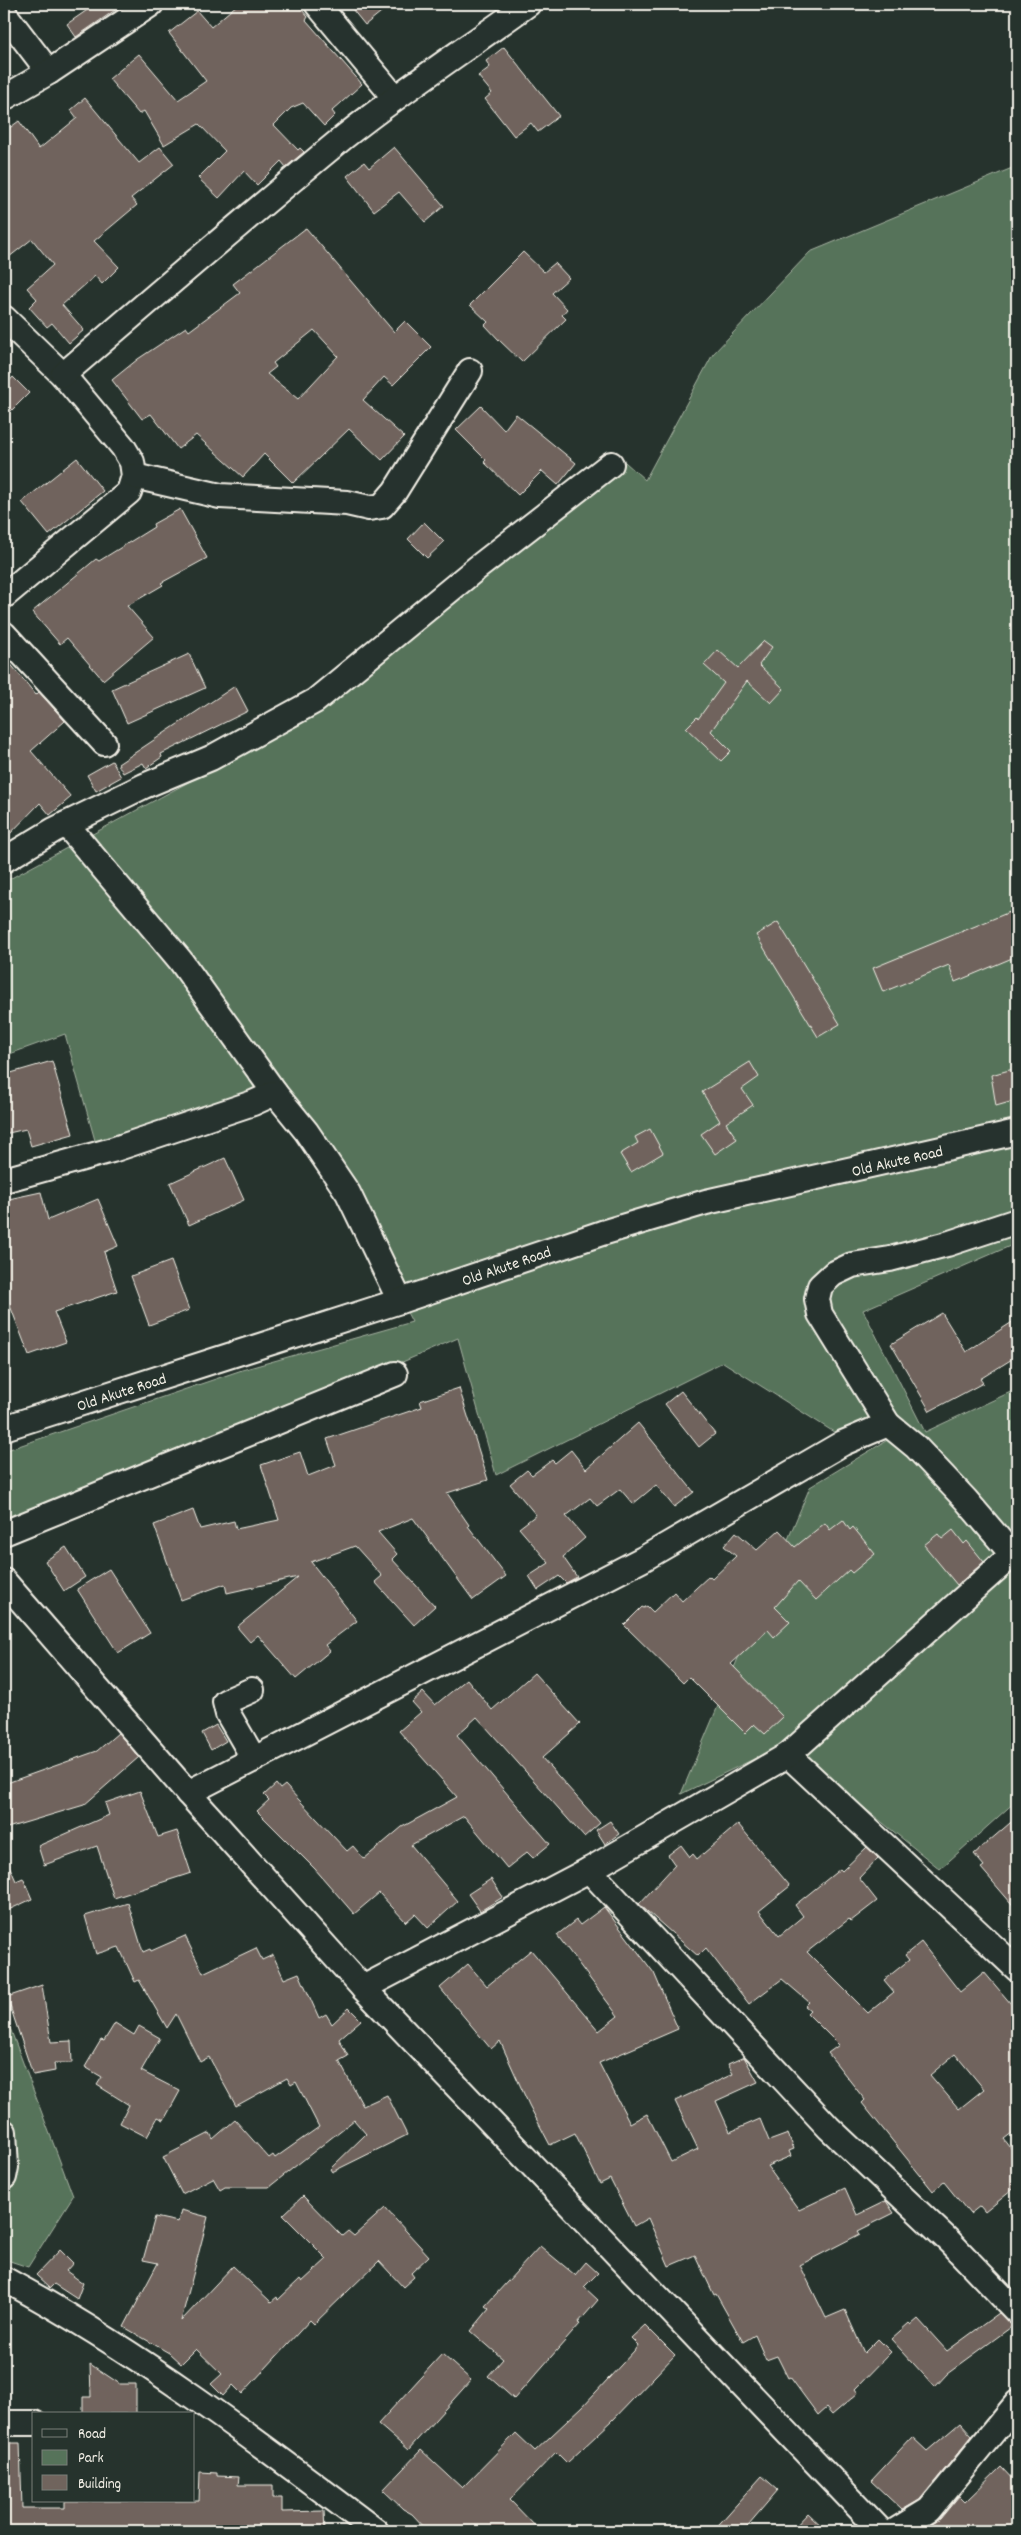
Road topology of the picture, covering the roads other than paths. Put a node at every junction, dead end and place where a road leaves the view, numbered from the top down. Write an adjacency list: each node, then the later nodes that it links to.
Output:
1 (151, 4): 5 (street)
2 (317, 4): 7 (street)
3 (528, 4): 7 (street)
4 (4, 13): 5 (street)
5 (49, 72): 6 (street)
6 (4, 98)
7 (395, 98): 10 (street)
8 (4, 318): 10 (street)
9 (470, 372): 12 (street)
10 (63, 375): 12 (street)
11 (612, 464): 16 (street)
12 (134, 476): 13 (street)
13 (4, 596)
14 (4, 634): 15 (street)
15 (104, 743)
16 (66, 824): 17 (street); 18 (street)
17 (4, 860)
18 (275, 1093): 20 (street); 22 (street)
19 (1017, 1132): 22 (street, Old Akute Road)
20 (4, 1180)
21 (1017, 1221): 24 (street)
22 (400, 1301): 25 (street, Old Akute Road)
23 (395, 1374): 26 (street)
24 (888, 1424): 27 (street); 31 (street)
25 (4, 1428)
26 (4, 1533)
27 (1015, 1557): 30 (street)
28 (4, 1581): 32 (street)
29 (252, 1690): 31 (street)
30 (788, 1755): 33 (street); 34 (street)
31 (254, 1759): 32 (street)
32 (188, 1793): 35 (street)
33 (589, 1870): 35 (street); 39 (street)
34 (1017, 1969)
35 (363, 1988): 44 (street)
36 (4, 2132): 37 (street)
37 (4, 2177)
38 (4, 2280): 43 (street)
39 (1017, 2312)
40 (1017, 2403): 45 (street)
41 (4, 2423): 42 (street)
42 (32, 2423)
43 (376, 2531)
44 (881, 2531)
45 (895, 2531)

